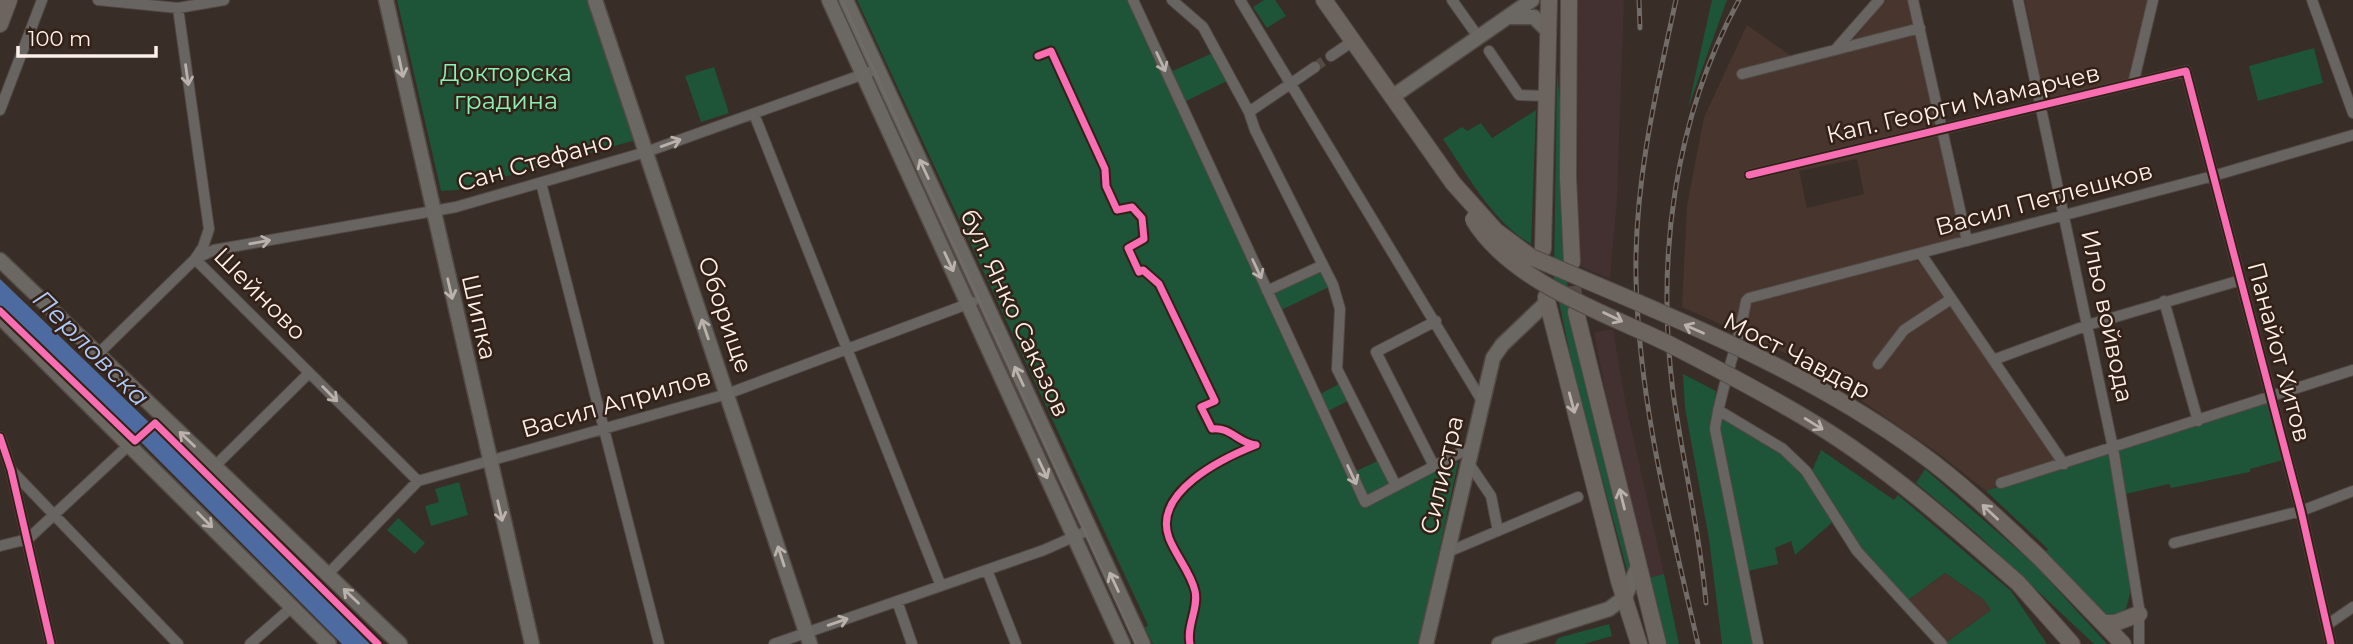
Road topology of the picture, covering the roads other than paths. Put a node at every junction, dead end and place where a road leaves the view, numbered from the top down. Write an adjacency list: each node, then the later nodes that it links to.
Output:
1 (9, 0): 26 (main road)
2 (42, 0): 44 (street)
3 (98, 0): 23 (street)
4 (224, 0): 23 (street)
5 (386, 0): 55 (main road, Шипка, one-way to 55)
6 (595, 0): 50 (main road, Оборище)
7 (829, 0): 37 (main road, бул. Янко Сакъзов)
8 (846, 0): 35 (main road, бул. Янко Сакъзов)
9 (1133, 0): 65 (street, one-way to 65)
10 (1172, 0): 45 (street)
11 (1240, 0): 39 (street)
12 (1324, 0): 30 (main road, Мост Чавдар)
13 (1452, 0): 29 (street)
14 (1532, 0): 24 (main road)
15 (1549, 0): 28 (main road)
16 (1557, 0): 25 (main road)
17 (1569, 0): 25 (main road)
18 (1879, 0): 32 (street)
19 (1913, 0): 27 (street)
20 (2018, 0): 43 (street, Ильо войвода)
21 (2153, 0): 40 (street)
22 (2312, 0): 46 (street)
23 (178, 8): 60 (street, Шейново, one-way to 60)
24 (1510, 17): 28 (main road); 29 (main road)
25 (1569, 23): 62 (main road)
26 (0, 24)
27 (1920, 28): 32 (street); 48 (street)
28 (1548, 31): 41 (main road)
29 (1479, 38): 42 (main road)
30 (1353, 41): 33 (street); 42 (main road, Мост Чавдар)
31 (1489, 51): 41 (street)
32 (1835, 51): 38 (street)
33 (1331, 56)
34 (1315, 67): 39 (street)
35 (878, 69): 37 (street, Сан Стефано); 66 (main road, бул. Янко Сакъзов, one-way to 35)
36 (2186, 71): 40 (street, Кап. Георги Мамарчев); 52 (street, Панайот Хитов)
37 (863, 74): 47 (street, Сан Стефано); 70 (main road, бул. Янко Сакъзов, one-way to 70)
38 (1742, 74)
39 (1292, 84): 45 (street); 73 (street)
40 (2133, 84): 43 (street, Кап. Георги Мамарчев)
41 (1547, 96): 58 (main road)
42 (1392, 97): 54 (main road, Мост Чавдар)
43 (2040, 105): 48 (street, Кап. Георги Мамарчев); 56 (street, Ильо войвода)
44 (0, 110)
45 (1249, 112): 63 (street)
46 (2353, 113)
47 (754, 114): 50 (street, Сан Стефано, one-way to 47); 77 (street)
48 (1941, 127): 51 (street, Кап. Георги Мамарчев); 57 (street)
49 (2353, 135): 52 (street, Васил Петлешков)
50 (646, 152): 53 (street, Сан Стефано); 83 (main road, Оборище, one-way to 50)
51 (1749, 175)
52 (2213, 176): 56 (street, Васил Петлешков); 64 (street, Панайот Хитов)
53 (541, 183): 55 (street, Сан Стефано); 88 (street)
54 (1452, 183): 122 (main road, Мост Чавдар, one-way to 54, bridge); 143 (main road, Мост Чавдар, one-way to 143, bridge)
55 (433, 213): 60 (street, Сан Стефано, one-way to 55); 93 (main road, Шипка, one-way to 93)
56 (2065, 216): 57 (street, Васил Петлешков); 75 (street, Ильо войвода)
57 (1967, 241): 59 (street, Васил Петлешков)
58 (1543, 249)
59 (1921, 254): 68 (street); 86 (street, Васил Петлешков)
60 (195, 259): 78 (street); 82 (street, Шейново)
61 (0, 260): 78 (main road)
62 (1572, 262)
63 (1322, 265): 65 (street); 101 (street)
64 (2241, 280): 69 (street); 84 (street, Панайот Хитов)
65 (1267, 291): 101 (street, one-way to 101)
66 (983, 298): 70 (street, Васил Априлов); 106 (main road, бул. Янко Сакъзов, one-way to 66)
67 (1546, 299): 74 (main road, Силистра); 76 (main road)
68 (1951, 299): 79 (street); 80 (street)
69 (2164, 301): 75 (street); 87 (street)
70 (968, 304): 77 (street, Васил Априлов); 108 (main road, бул. Янко Сакъзов, one-way to 108)
71 (1576, 312): 113 (main road, one-way to 71)
72 (0, 317): 90 (main road)
73 (1436, 321): 85 (street); 97 (street)
74 (1522, 325): 76 (main road); 85 (main road, Силистра)
75 (2088, 325): 79 (street); 92 (street, Ильо войвода)
76 (1555, 337): 117 (main road, one-way to 117)
77 (847, 351): 83 (street, Васил Априлов); 116 (street)
78 (99, 354): 96 (main road, one-way to 78)
79 (1993, 360): 95 (street)
80 (1878, 364)
81 (2353, 370): 84 (street)
82 (309, 373): 96 (street); 99 (street, Шейново, one-way to 99)
83 (727, 394): 88 (street, Васил Априлов); 124 (main road, Оборище, one-way to 83)
84 (2271, 397): 87 (street); 104 (street, Панайот Хитов)
85 (1482, 401): 91 (main road, Силистра)
86 (1718, 410): 141 (street); 142 (street)
87 (2198, 421): 92 (street)
88 (604, 428): 93 (street, Васил Априлов); 131 (street)
89 (0, 437): 98 (street)
90 (130, 444): 105 (street); 119 (main road, one-way to 119)
91 (1471, 447): 94 (main road, Силистра); 97 (street)
92 (2113, 448): 95 (street); 121 (street, Ильо войвода)
93 (488, 461): 99 (street, Васил Априлов); 130 (main road, Шипка, one-way to 130)
94 (1468, 462): 107 (street); 112 (main road, Силистра)
95 (2064, 464): 100 (street)
96 (215, 466): 115 (main road)
97 (1434, 466): 101 (street)
98 (11, 470): 105 (street); 109 (street)
99 (418, 481): 115 (street, Васил Априлов)
100 (2001, 484)
101 (1396, 486)
102 (2353, 491): 104 (street)
103 (1578, 497): 107 (street)
104 (2301, 511): 110 (street); 123 (street, Панайот Хитов)
105 (55, 514): 109 (street); 126 (street)
106 (1089, 530): 108 (street); 136 (main road, бул. Янко Сакъзов, one-way to 106)
107 (1498, 531): 112 (street)
108 (1074, 536): 114 (street); 135 (main road, бул. Янко Сакъзов)
109 (28, 539): 111 (street); 125 (street)
110 (2174, 543)
111 (0, 546)
112 (1448, 552): 137 (main road, Силистра)
113 (1638, 566): 117 (main road); 140 (main road)
114 (988, 570): 116 (street); 134 (street)
115 (328, 574): 129 (main road, one-way to 115)
116 (941, 586): 118 (street)
117 (1625, 597): 138 (main road); 139 (main road)
118 (897, 601): 124 (street, one-way to 118); 133 (street)
119 (292, 607): 127 (street); 128 (main road)
120 (2353, 607): 123 (street)
121 (2139, 614): 122 (main road); 145 (street, Ильо войвода)
122 (2104, 623): 144 (main road, Мост Чавдар)
123 (2327, 625): 146 (street, Панайот Хитов)
124 (808, 638): 132 (street)
125 (51, 644)
126 (177, 644)
127 (250, 644)
128 (329, 644)
129 (400, 644)
130 (532, 644)
131 (659, 644)
132 (774, 644)
133 (912, 644)
134 (1016, 644)
135 (1124, 644)
136 (1143, 644)
137 (1426, 644)
138 (1499, 644)
139 (1639, 644)
140 (1658, 644)
141 (1758, 644)
142 (1942, 644)
143 (2072, 644)
144 (2123, 644)
145 (2139, 644)
146 (2331, 644)

